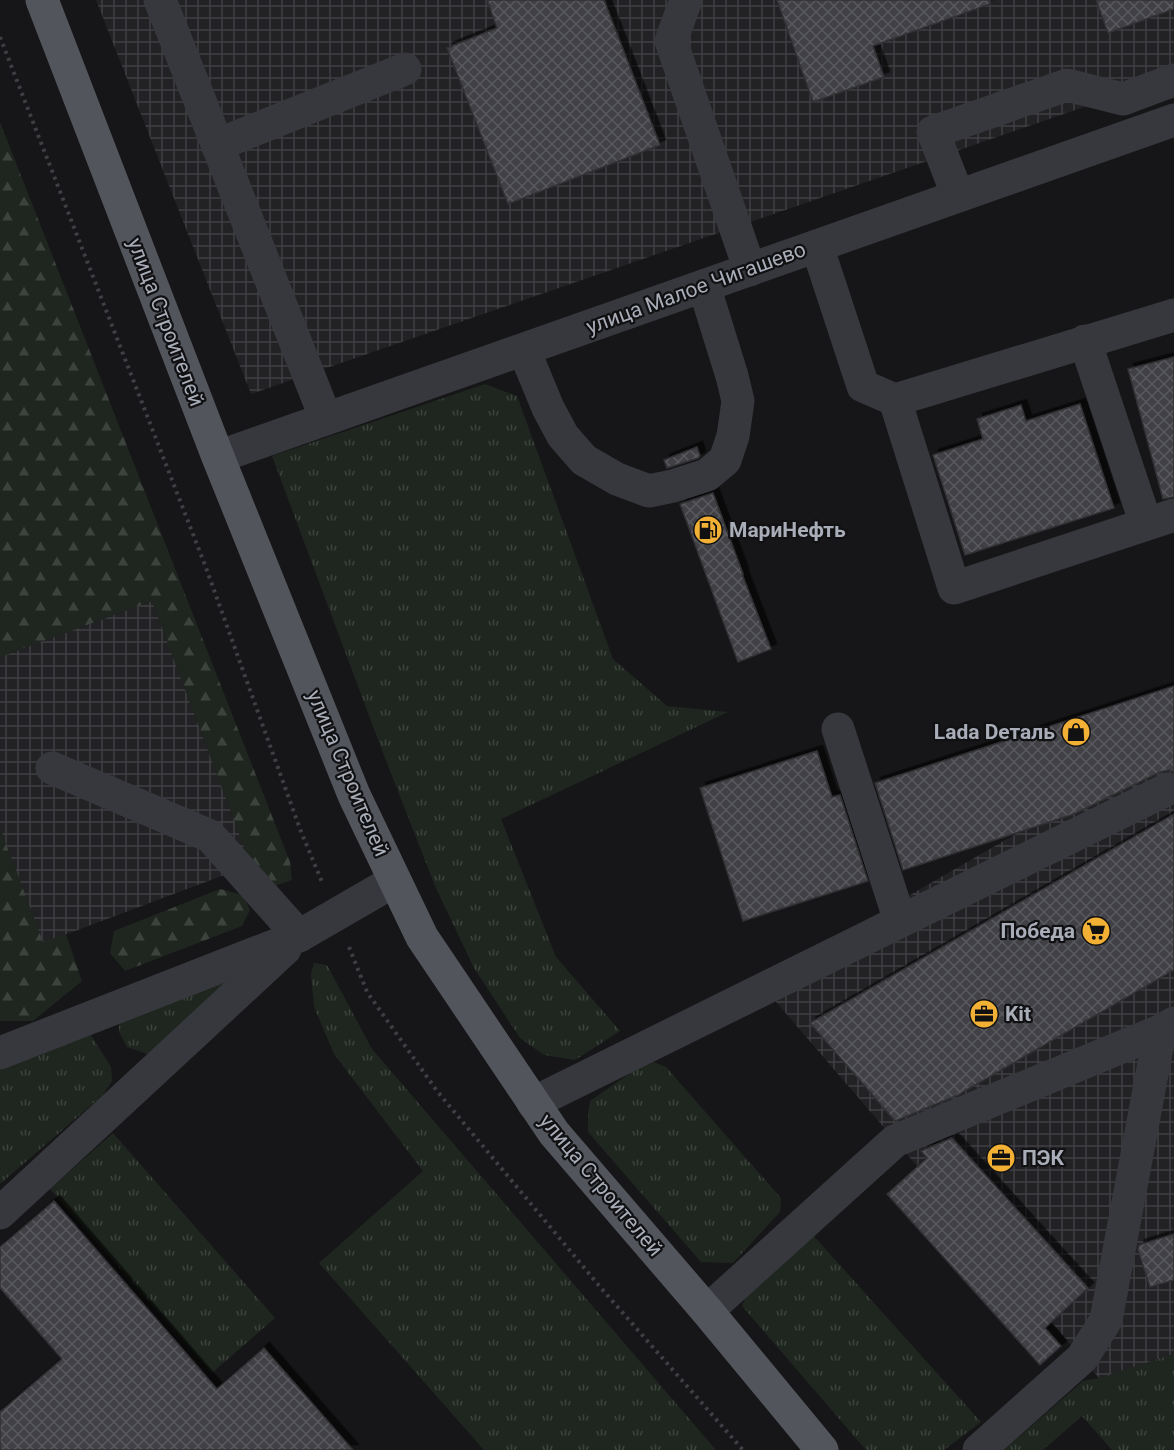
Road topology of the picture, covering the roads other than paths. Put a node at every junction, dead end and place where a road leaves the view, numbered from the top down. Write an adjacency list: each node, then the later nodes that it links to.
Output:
1 (42, 0): 17 (main road, улица Строителей)
2 (160, 0): 7 (street)
3 (686, 0): 10 (street)
4 (405, 69): 7 (street)
5 (1174, 80): 8 (street)
6 (1173, 125): 8 (street, улица Малое Чигашево)
7 (217, 145): 16 (street)
8 (958, 196): 9 (street, улица Малое Чигашево)
9 (817, 246): 10 (street, улица Малое Чигашево); 15 (street)
10 (750, 270): 11 (street, улица Малое Чигашево)
11 (704, 286): 14 (street, улица Малое Чигашево); 14 (street)
12 (1174, 315): 13 (street)
13 (1085, 341): 15 (street); 18 (street)
14 (524, 350): 16 (street, улица Малое Чигашево)
15 (895, 400): 18 (street)
16 (326, 419): 17 (street, улица Малое Чигашево)
17 (218, 457): 22 (main road, улица Строителей)
18 (1160, 520)
19 (838, 729): 23 (street)
20 (52, 768): 24 (street)
21 (1168, 789): 23 (street)
22 (394, 881): 24 (street); 27 (main road, улица Строителей)
23 (900, 921): 27 (street)
24 (299, 936): 26 (street); 28 (street)
25 (1167, 1027): 29 (street); 31 (street)
26 (0, 1053)
27 (533, 1103): 29 (main road, улица Строителей)
28 (0, 1213)
29 (707, 1311): 30 (main road, улица Строителей)
30 (822, 1450)
31 (979, 1450)

